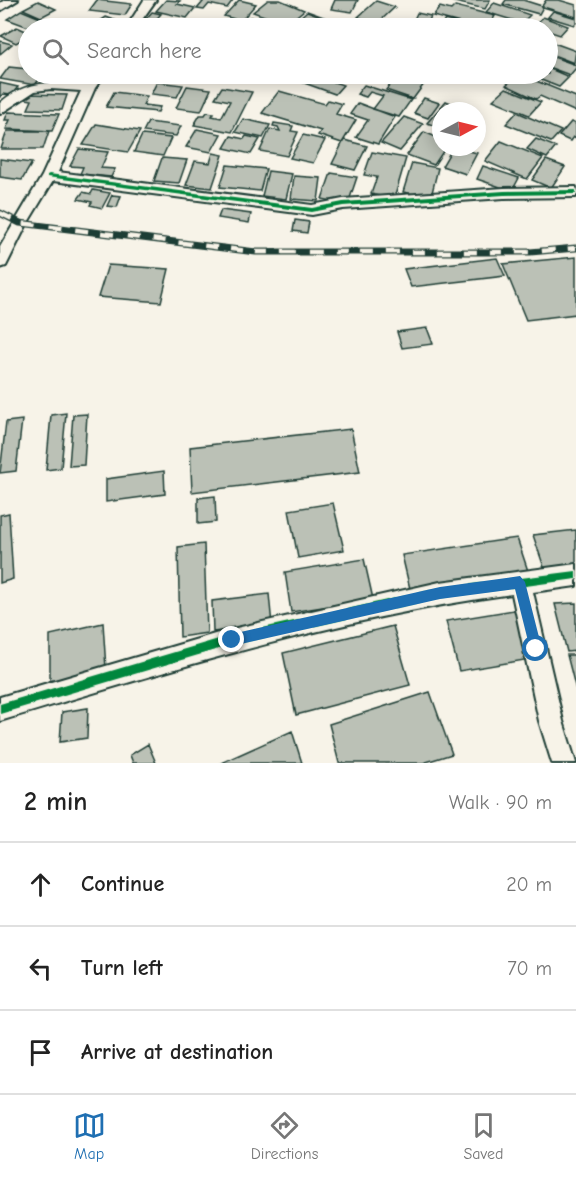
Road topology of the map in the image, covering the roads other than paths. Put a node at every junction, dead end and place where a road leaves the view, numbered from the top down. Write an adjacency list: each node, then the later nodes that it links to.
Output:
1 (12, 0): 3 (street)
2 (150, 0): 4 (street)
3 (0, 8)
4 (138, 18)
5 (92, 84): 6 (street)
6 (89, 88): 7 (street); 8 (street)
7 (0, 110)
8 (49, 176): 9 (street); 10 (street)
9 (576, 192)
10 (4, 246): 11 (street)
11 (0, 262)
12 (576, 574): 13 (street)
13 (520, 582): 14 (street); 15 (street)
14 (0, 709)
15 (564, 763)

